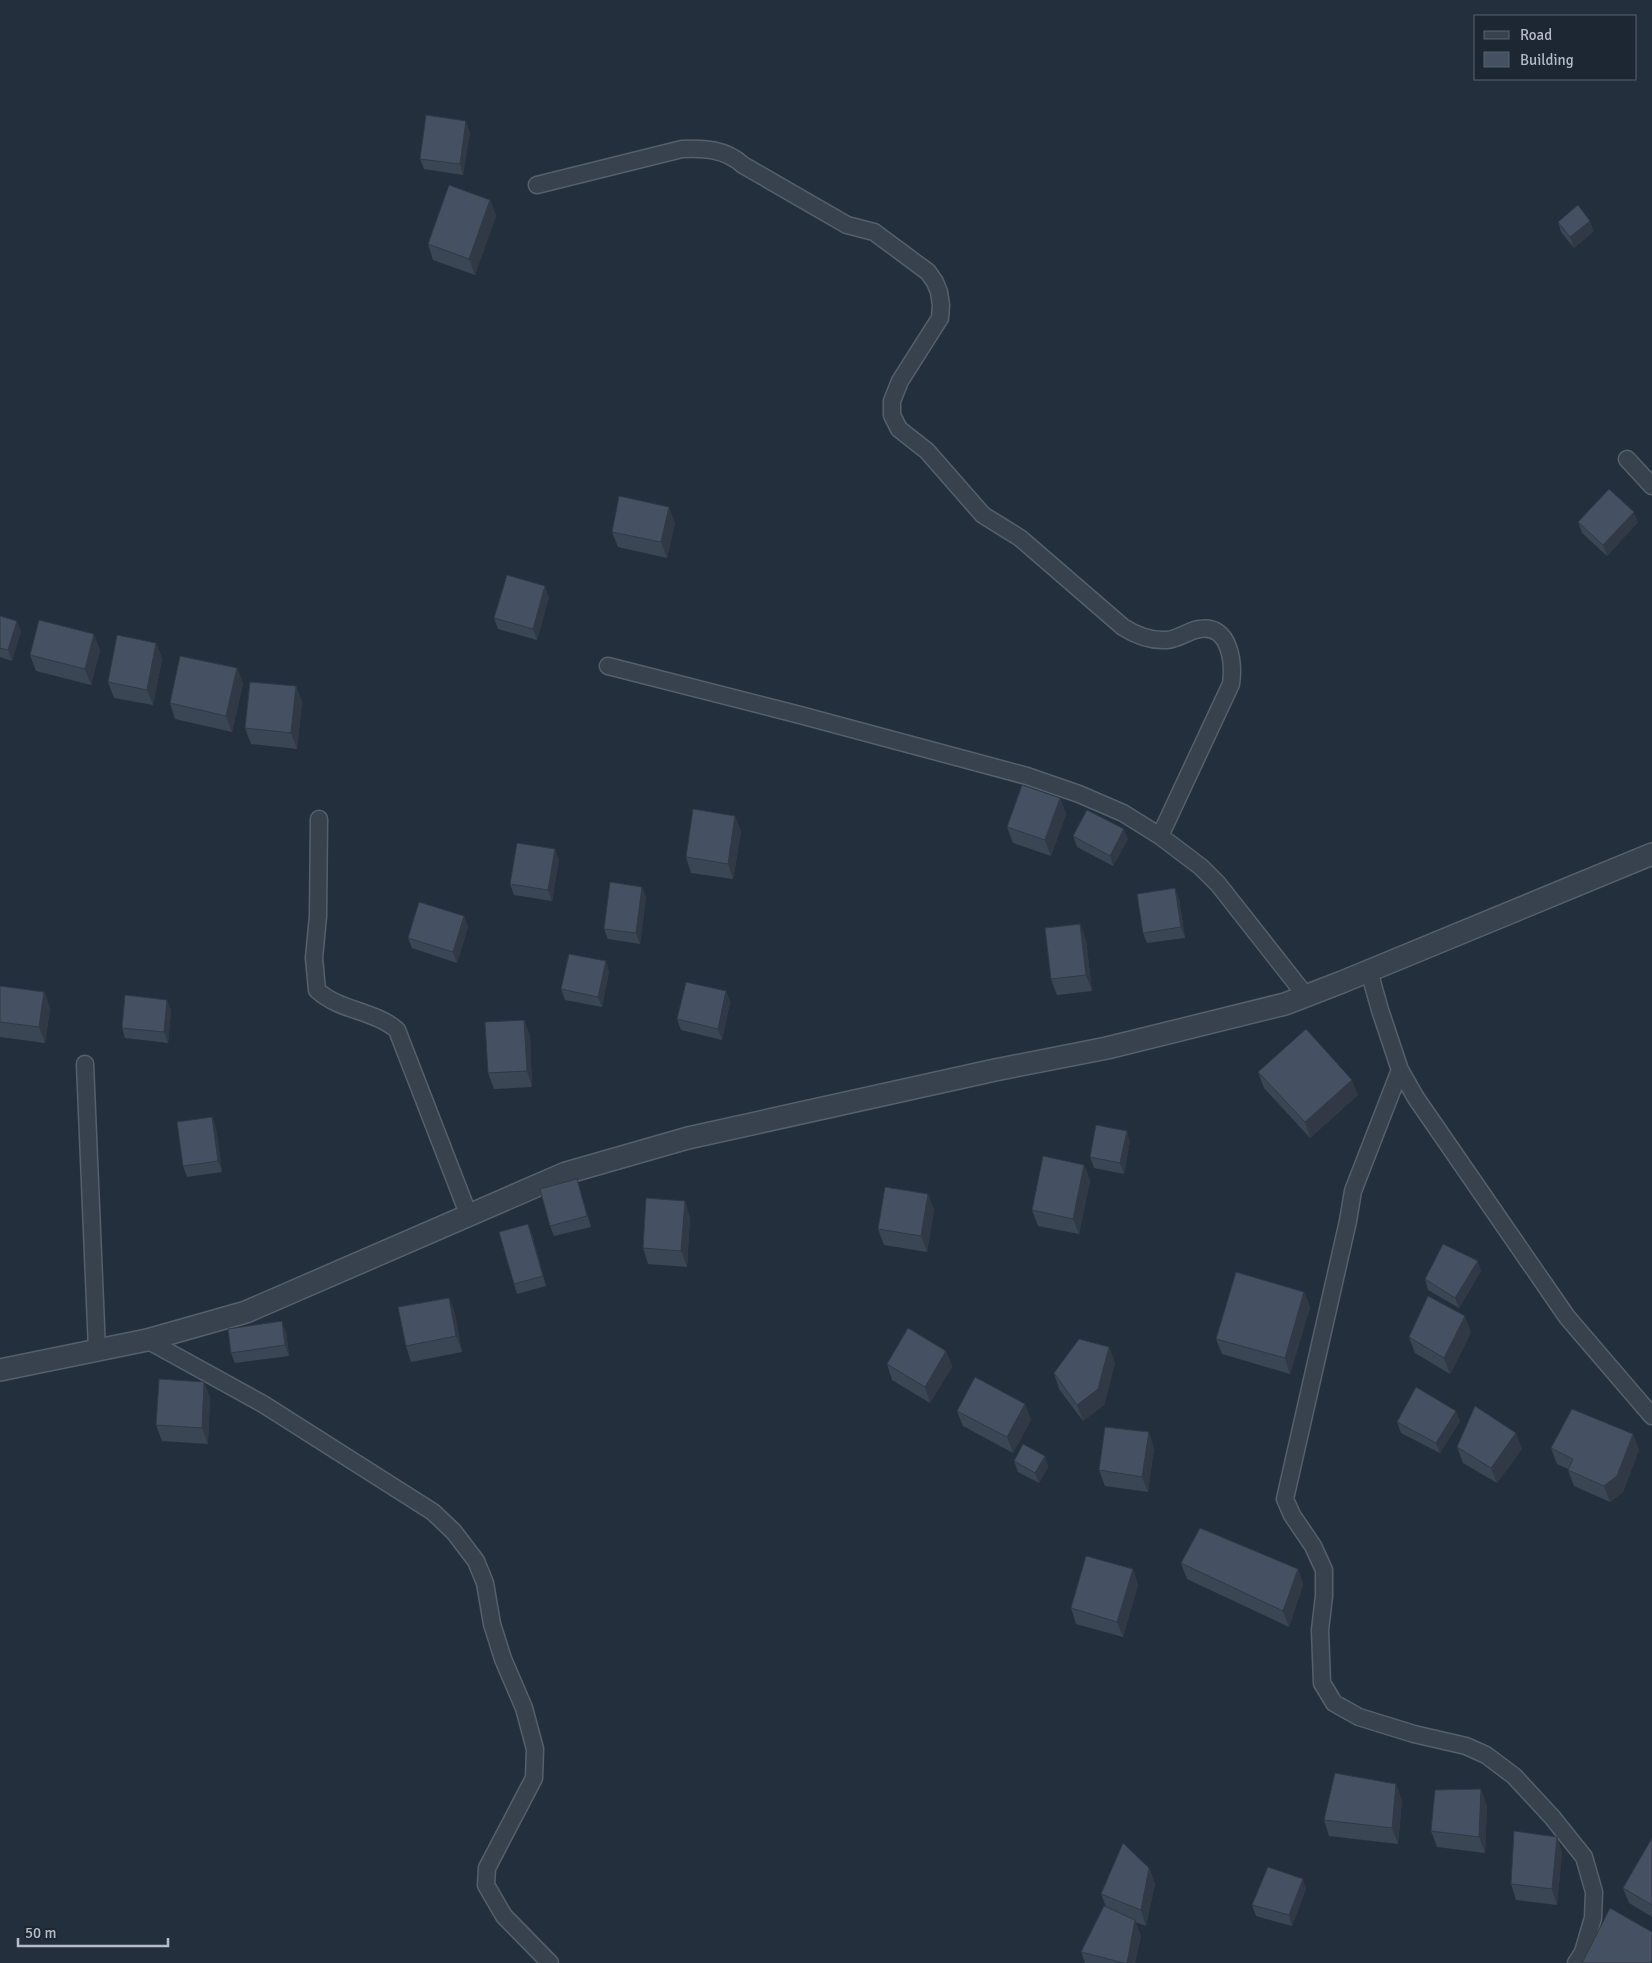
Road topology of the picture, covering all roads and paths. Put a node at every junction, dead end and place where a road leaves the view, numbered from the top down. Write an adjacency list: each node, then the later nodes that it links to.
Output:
1 (537, 185): 6 (street)
2 (1627, 459): 3 (street)
3 (1652, 486)
4 (608, 666): 6 (street)
5 (319, 819): 12 (street)
6 (1160, 836): 9 (street)
7 (1652, 854): 8 (street)
8 (1369, 971): 9 (street); 11 (street)
9 (1306, 996): 12 (street)
10 (85, 1064): 14 (street)
11 (1400, 1070): 16 (street); 18 (street)
12 (470, 1216): 13 (street)
13 (147, 1340): 14 (street); 17 (street)
14 (97, 1350): 15 (street)
15 (0, 1370)
16 (1652, 1416)
17 (550, 1963)
18 (1576, 1963)

